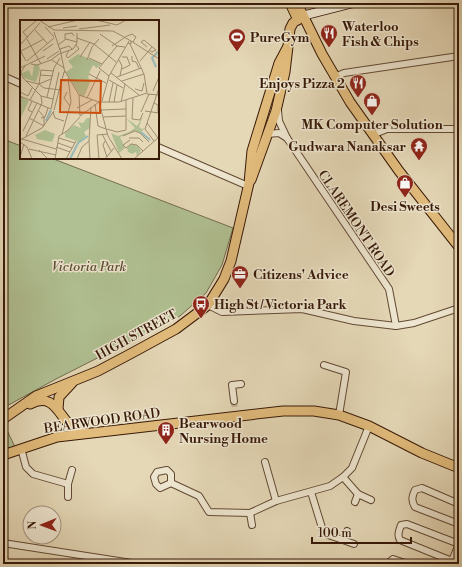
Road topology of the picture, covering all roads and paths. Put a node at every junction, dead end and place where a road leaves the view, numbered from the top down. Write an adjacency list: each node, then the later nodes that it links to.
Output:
1 (290, 3): 4 (main road)
2 (297, 3): 4 (main road)
3 (353, 3): 4 (main road)
4 (300, 17): 5 (main road); 8 (main road)
5 (287, 48): 10 (main road, HIGH STREET); 11 (main road)
6 (459, 56): 8 (street)
7 (3, 76): 9 (street)
8 (335, 77): 14 (main road)
9 (20, 84)
10 (277, 104): 11 (main road); 13 (main road, HIGH STREET); 15 (street, CLAREMONT ROAD)
11 (263, 116): 13 (main road)
12 (459, 129): 14 (street)
13 (262, 134): 15 (street); 17 (main road, HIGH STREET)
14 (372, 135): 18 (main road)
15 (287, 138): 21 (street, CLAREMONT ROAD)
16 (159, 147): 17 (street)
17 (248, 184): 19 (main road, HIGH STREET)
18 (459, 247)
19 (208, 305): 21 (street); 23 (main road, HIGH STREET)
20 (459, 308): 21 (street)
21 (396, 326)
22 (324, 365): 27 (street)
23 (76, 380): 26 (main road); 28 (main road, HIGH STREET)
24 (241, 384): 25 (street)
25 (234, 401)
26 (58, 409): 28 (main road); 29 (main road)
27 (339, 415): 30 (main road, BEARWOOD ROAD); 31 (main road, BEARWOOD ROAD)
28 (3, 419)
29 (66, 421): 31 (main road); 32 (main road)
30 (369, 426): 36 (main road, BEARWOOD ROAD); 38 (street)
31 (87, 433): 32 (main road, BEARWOOD ROAD)
32 (57, 437): 33 (main road, BEARWOOD ROAD)
33 (21, 448): 34 (main road, BEARWOOD ROAD); 40 (street)
34 (3, 455)
35 (265, 462): 45 (street)
36 (459, 468)
37 (72, 470): 40 (street)
38 (343, 477): 41 (street); 42 (street)
39 (171, 483): 48 (street)
40 (68, 484): 43 (street)
41 (312, 492): 45 (street); 52 (street)
42 (358, 494): 44 (street); 46 (street)
43 (68, 497)
44 (371, 500)
45 (276, 501): 48 (street)
46 (355, 502)
47 (459, 504): 49 (street)
48 (250, 513): 50 (street)
49 (459, 524)
50 (252, 526)
51 (347, 531): 52 (street)
52 (343, 540): 55 (street)
53 (3, 543): 57 (street)
54 (459, 543): 56 (street); 56 (street)
55 (354, 544)
56 (452, 563)
57 (138, 564)
58 (387, 564): 59 (street)
59 (408, 564)

